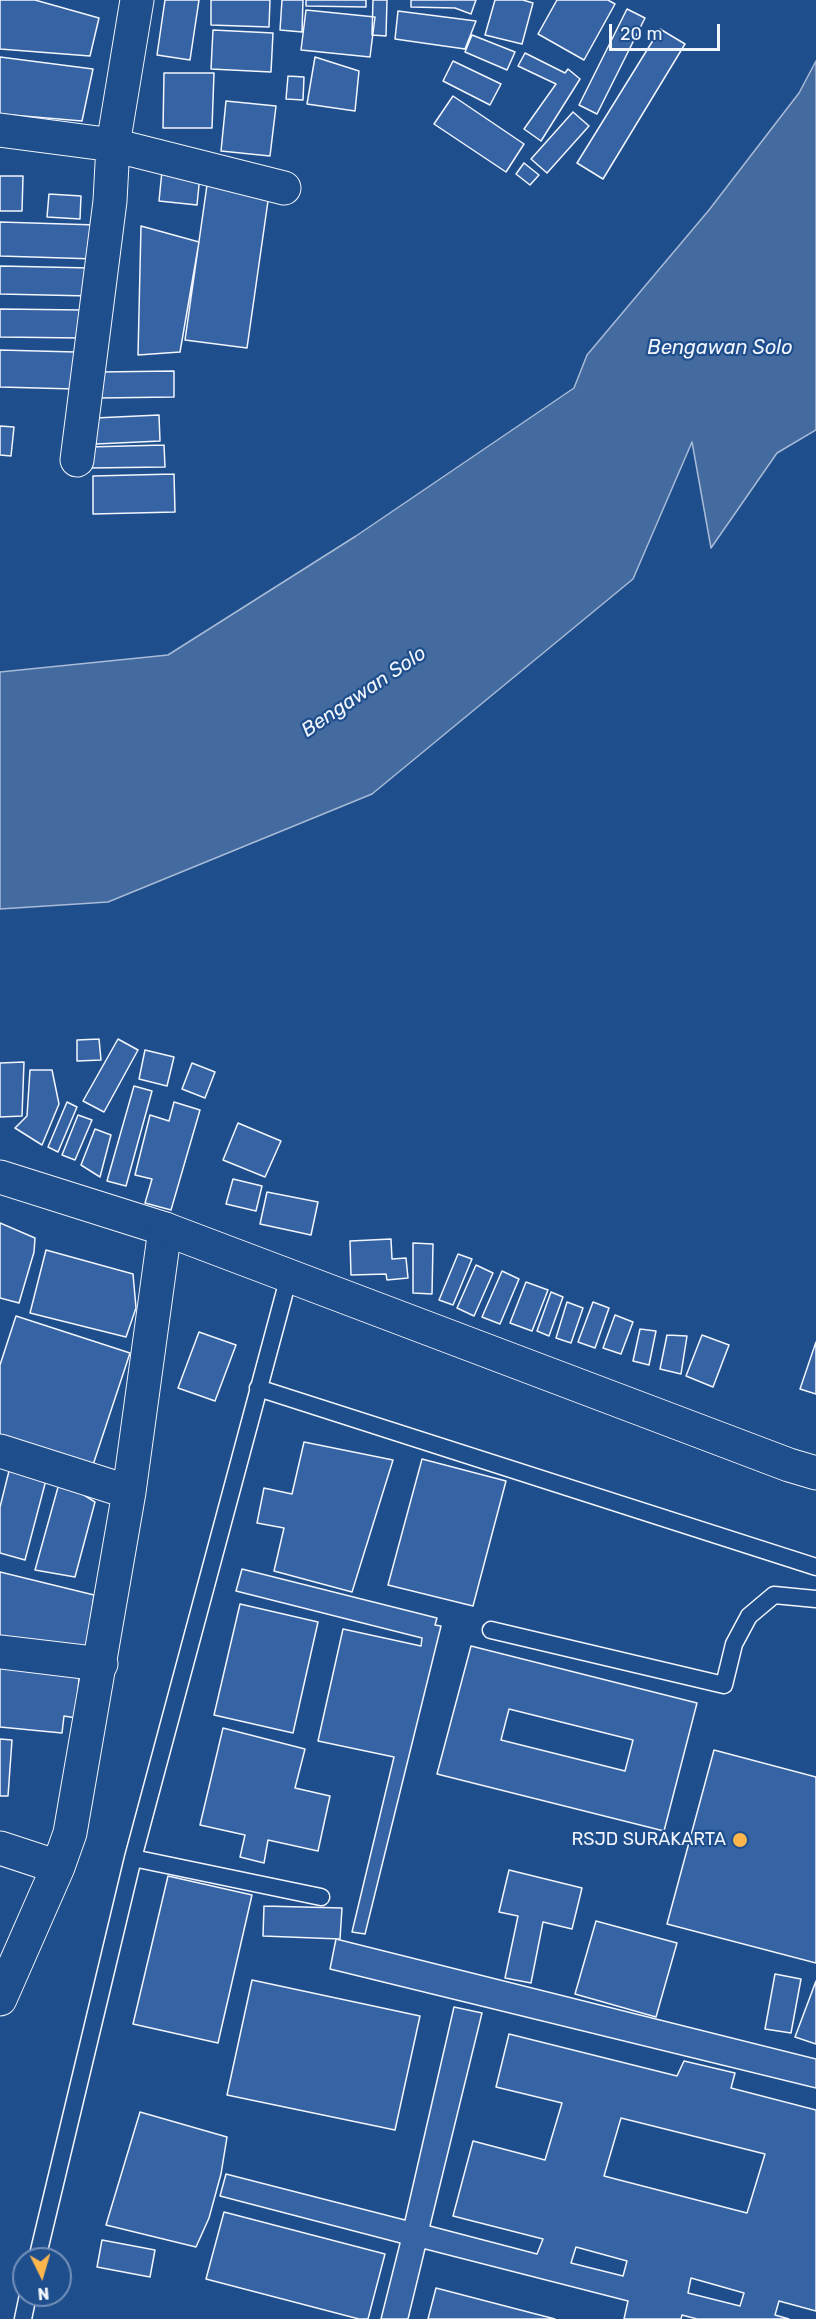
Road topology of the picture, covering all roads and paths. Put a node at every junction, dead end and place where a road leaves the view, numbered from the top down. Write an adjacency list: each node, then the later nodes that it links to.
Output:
1 (137, 0): 3 (street)
2 (0, 130): 3 (street)
3 (113, 146): 4 (street); 5 (street)
4 (284, 188)
5 (77, 460)
6 (0, 1177): 7 (street)
7 (165, 1229): 8 (street); 12 (street)
8 (289, 1276): 9 (lane); 11 (street)
9 (258, 1388): 13 (lane); 19 (lane)
10 (0, 1451): 12 (street)
11 (816, 1473)
12 (129, 1492): 17 (street)
13 (816, 1567)
14 (816, 1599): 15 (lane)
15 (491, 1630)
16 (0, 1652): 17 (street)
17 (101, 1664): 20 (street)
18 (0, 1848): 20 (street)
19 (133, 1858): 21 (lane); 23 (lane)
20 (58, 1867): 22 (street)
21 (321, 1897)
22 (0, 1999)
23 (40, 2247)

